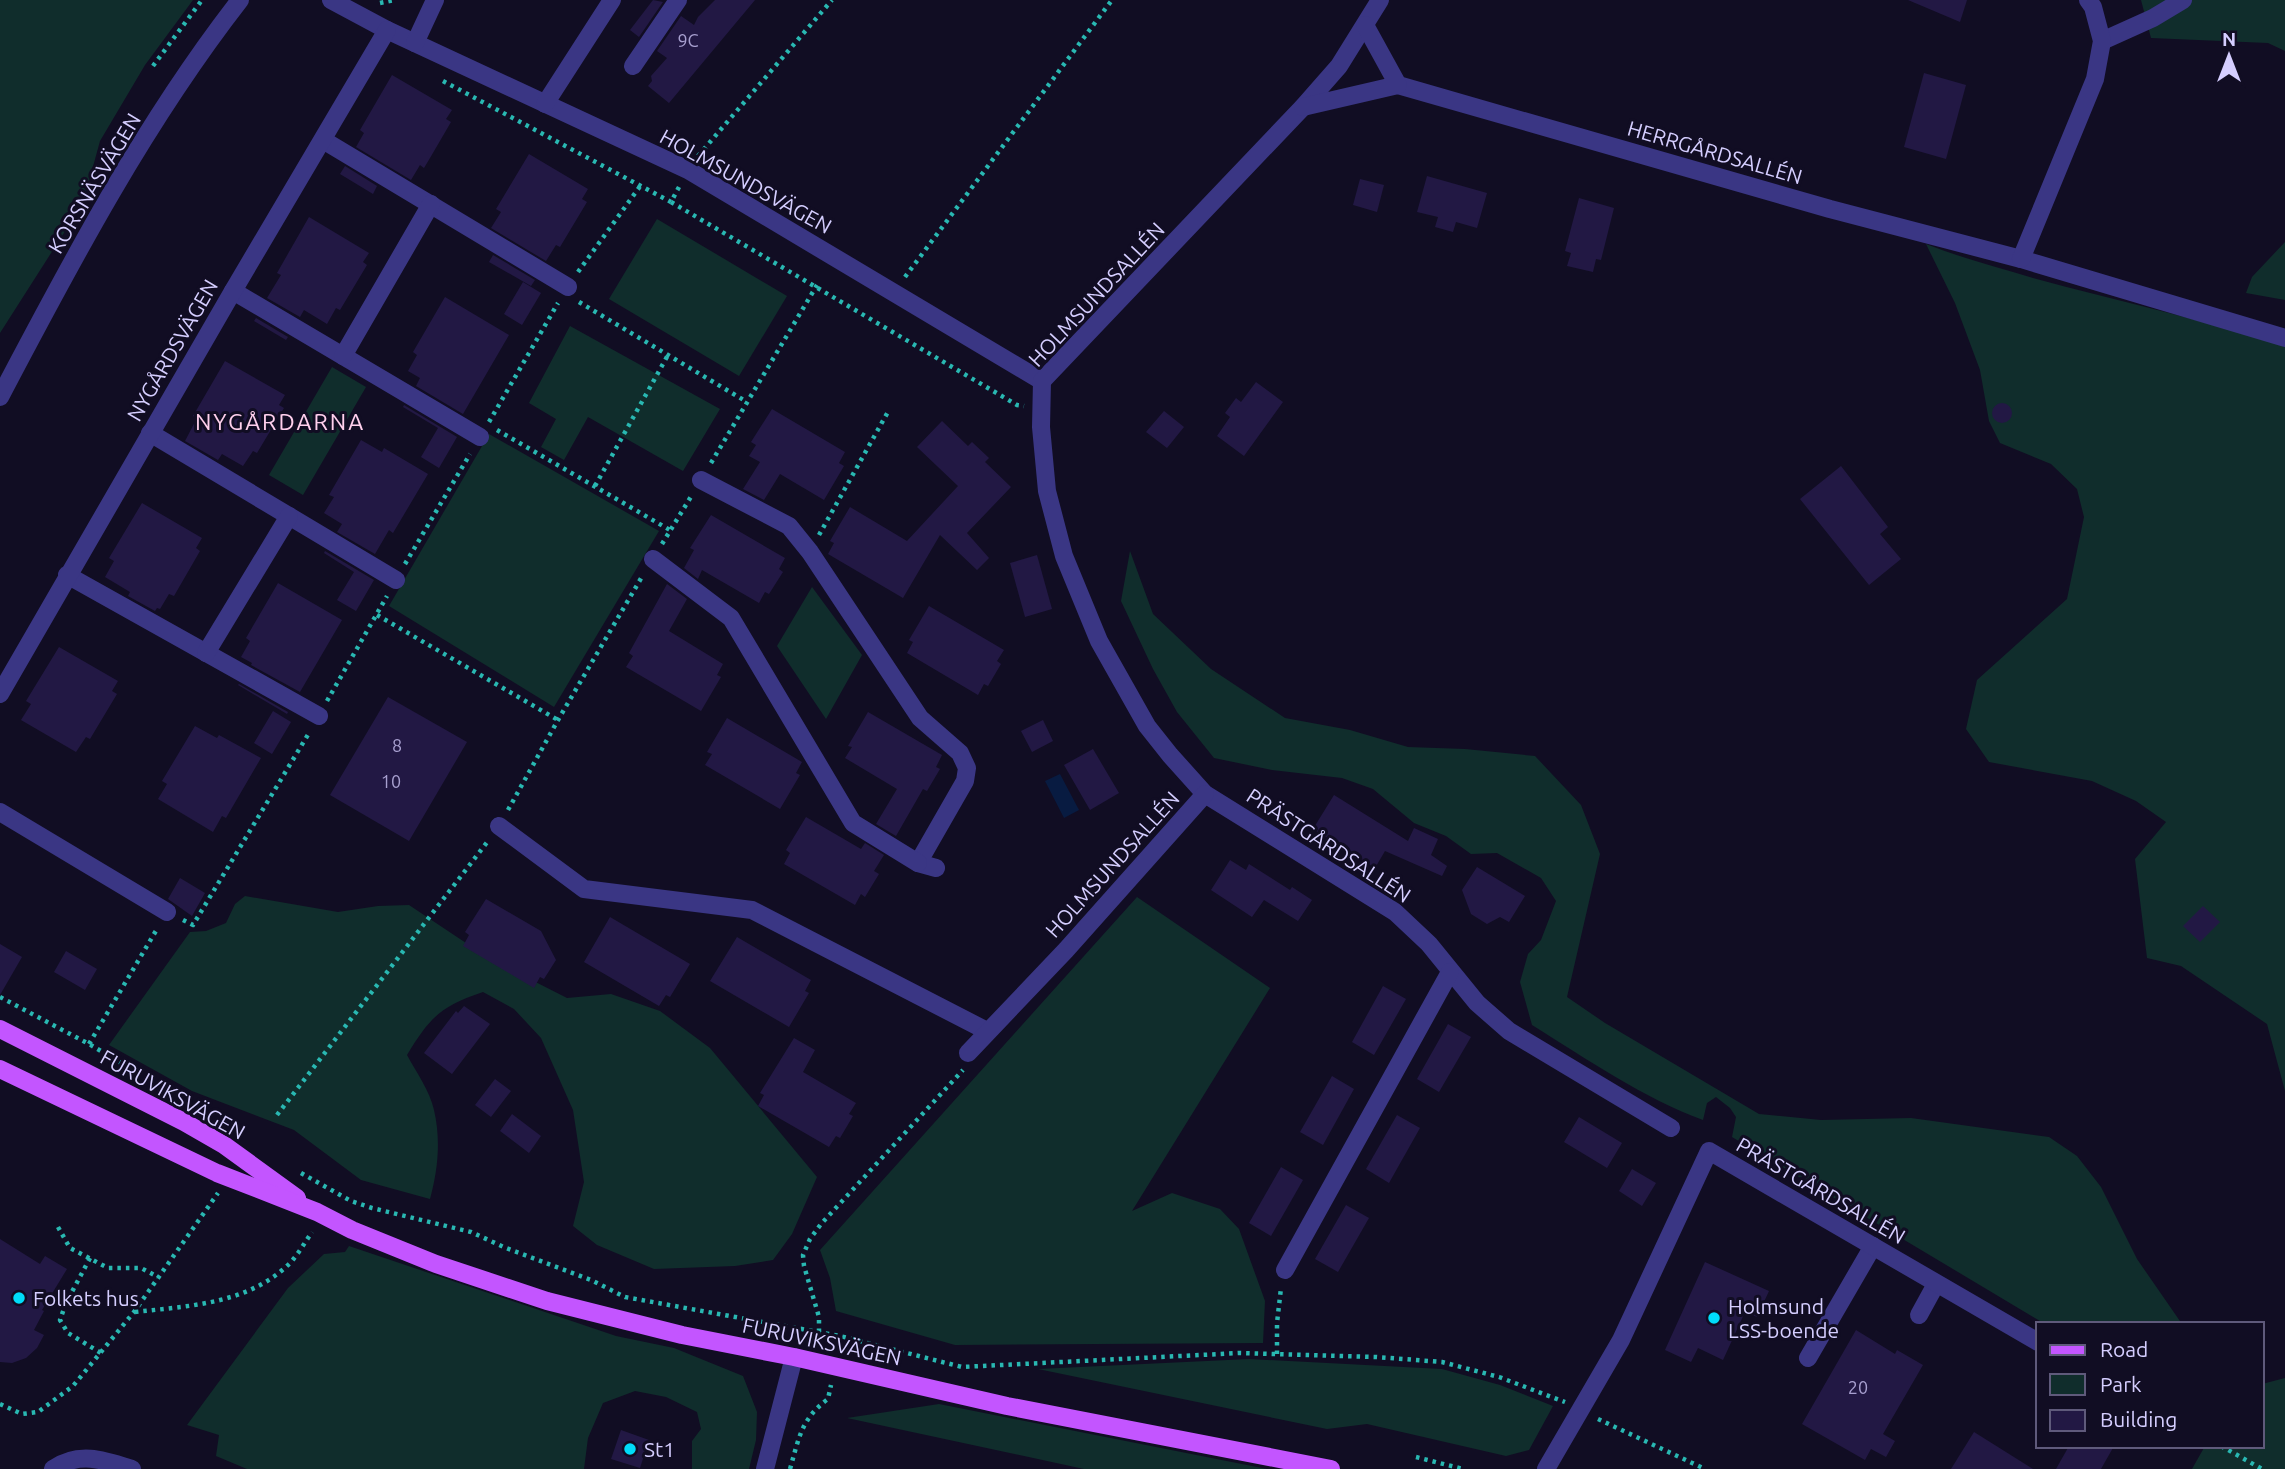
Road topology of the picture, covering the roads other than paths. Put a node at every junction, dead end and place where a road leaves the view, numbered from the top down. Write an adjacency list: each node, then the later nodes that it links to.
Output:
1 (240, 0): 25 (street, KORSNÄSVÄGEN)
2 (331, 0): 10 (street, HOLMSUNDSVÄGEN)
3 (435, 0): 12 (street)
4 (612, 0): 15 (street)
5 (678, 0): 13 (street)
6 (1380, 0): 9 (street, HOLMSUNDSALLÉN)
7 (2088, 0): 11 (street)
8 (2183, 0): 11 (street)
9 (1365, 25): 14 (street); 16 (street, HOLMSUNDSALLÉN)
10 (387, 30): 12 (street, HOLMSUNDSVÄGEN); 17 (street, NYGÅRDSVÄGEN)
11 (2102, 41): 19 (street)
12 (415, 43): 15 (street, HOLMSUNDSVÄGEN)
13 (633, 66)
14 (1398, 85): 16 (street); 19 (street, HERRGÅRDSALLÉN)
15 (545, 104): 24 (street, HOLMSUNDSVÄGEN)
16 (1303, 107): 24 (street, HOLMSUNDSALLÉN)
17 (323, 139): 18 (street); 21 (street, NYGÅRDSVÄGEN)
18 (431, 204): 20 (street); 23 (street)
19 (2021, 259): 22 (street, HERRGÅRDSALLÉN)
20 (566, 290)
21 (233, 291): 23 (street); 27 (street, NYGÅRDSVÄGEN)
22 (2285, 338)
23 (343, 356): 26 (street)
24 (1042, 381): 36 (street, HOLMSUNDSALLÉN)
25 (0, 397)
26 (484, 431)
27 (150, 433): 29 (street); 31 (street, NYGÅRDSVÄGEN)
28 (701, 480): 39 (street)
29 (289, 516): 32 (street); 33 (street)
30 (653, 559): 39 (street)
31 (67, 575): 33 (street); 34 (street, NYGÅRDSVÄGEN)
32 (396, 580)
33 (206, 653): 35 (street)
34 (0, 694)
35 (318, 716)
36 (1205, 794): 42 (street, PRÄSTGÅRDSALLÉN); 44 (street, HOLMSUNDSALLÉN)
37 (0, 813): 41 (street)
38 (499, 826): 44 (street)
39 (918, 863): 40 (street)
40 (936, 868)
41 (167, 912)
42 (1450, 972): 47 (street, PRÄSTGÅRDSALLÉN); 50 (street)
43 (0, 1029): 48 (main road, FURUVIKSVÄGEN)
44 (987, 1031): 45 (street, HOLMSUNDSALLÉN)
45 (968, 1053)
46 (0, 1069): 48 (main road, FURUVIKSVÄGEN)
47 (1671, 1128)
48 (316, 1220): 54 (main road, FURUVIKSVÄGEN)
49 (1873, 1246): 51 (street, PRÄSTGÅRDSALLÉN); 55 (street); 60 (street, PRÄSTGÅRDSALLÉN)
50 (1285, 1270)
51 (1936, 1284): 52 (street); 53 (street, PRÄSTGÅRDSALLÉN)
52 (1919, 1315)
53 (2036, 1341)
54 (794, 1357): 58 (street); 59 (main road, FURUVIKSVÄGEN)
55 (1808, 1358)
56 (124, 1468): 57 (street)
57 (53, 1469)
58 (765, 1469)
59 (1331, 1469)
60 (1546, 1469)

